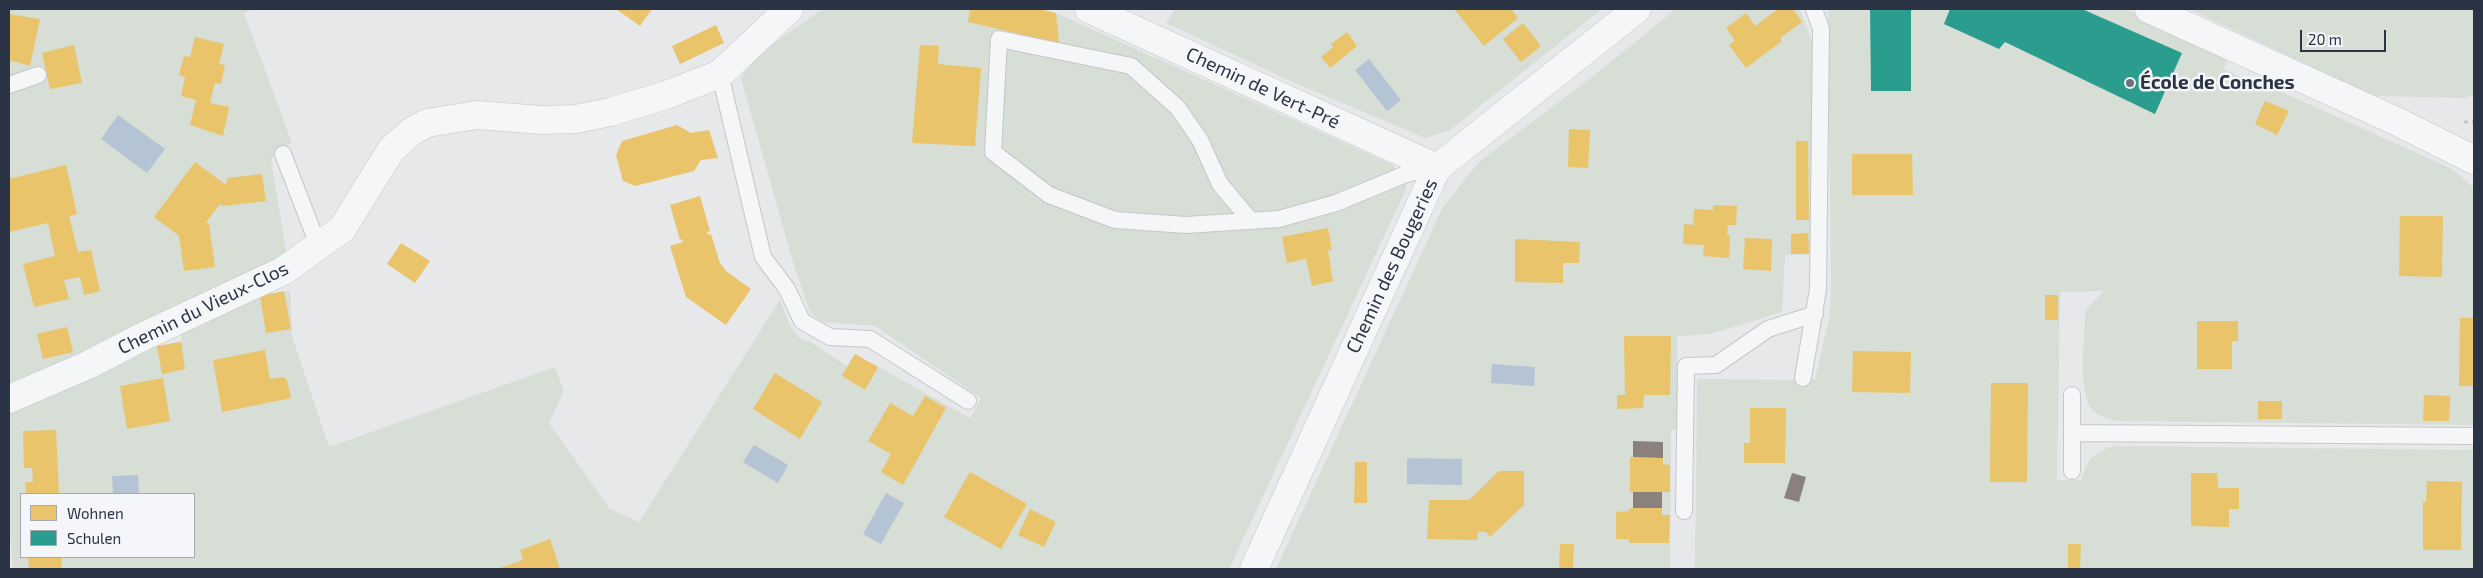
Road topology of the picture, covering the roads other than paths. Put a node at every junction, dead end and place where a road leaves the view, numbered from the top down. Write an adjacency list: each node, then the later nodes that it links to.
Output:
1 (789, 9): 6 (street, Chemin du Vieux-Clos)
2 (1089, 9): 11 (street, Chemin de Vert-Pré)
3 (1637, 9): 11 (street, Chemin des Bougeries)
4 (1814, 9): 14 (lane)
5 (2149, 9): 10 (street)
6 (720, 74): 13 (street, Chemin du Vieux-Clos); 18 (lane)
7 (38, 75): 8 (lane)
8 (9, 84)
9 (283, 154): 13 (lane)
10 (2474, 160)
11 (1438, 168): 12 (lane); 23 (street, Chemin des Bougeries)
12 (1251, 221): 12 (lane)
13 (318, 245): 17 (street, Chemin du Vieux-Clos)
14 (1815, 314): 15 (lane); 22 (lane)
15 (1803, 378)
16 (2072, 395): 19 (lane)
17 (9, 399)
18 (968, 401)
19 (2072, 433): 20 (lane); 21 (lane)
20 (2474, 436)
21 (2072, 471)
22 (1684, 511)
23 (1254, 569)

